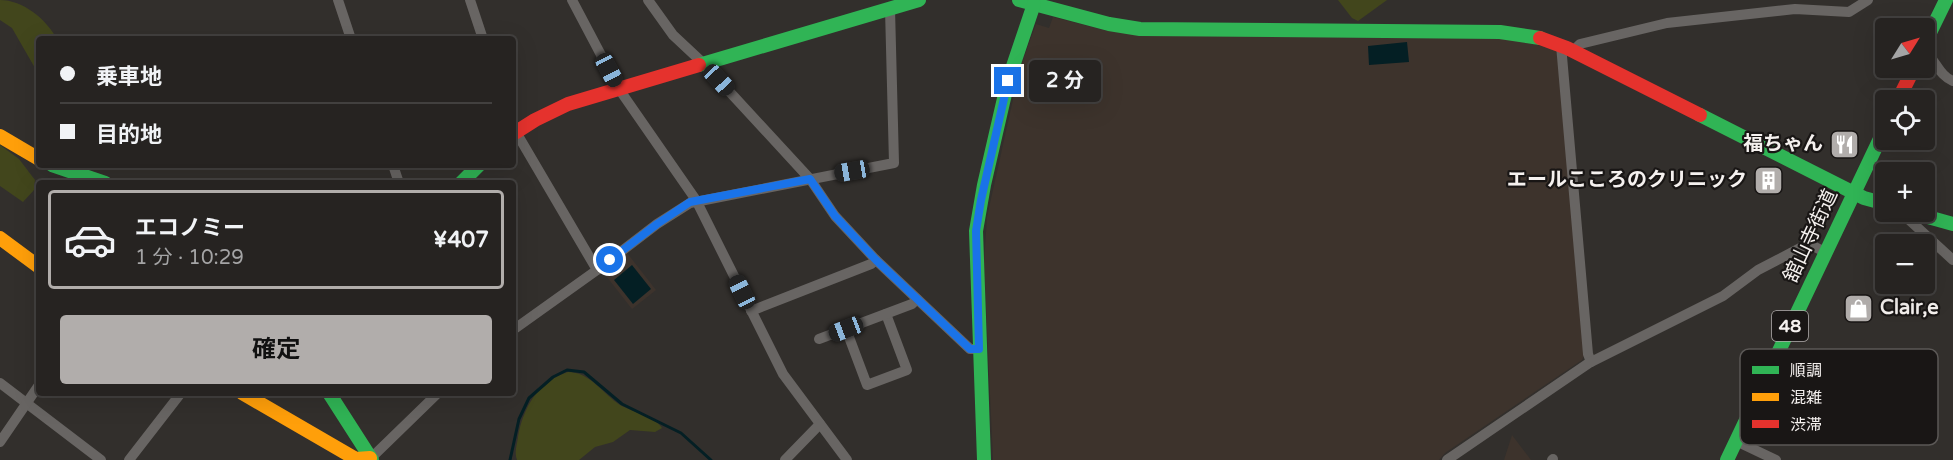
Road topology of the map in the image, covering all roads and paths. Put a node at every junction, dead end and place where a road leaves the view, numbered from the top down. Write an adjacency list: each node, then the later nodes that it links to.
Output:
1 (338, 0): 12 (street)
2 (470, 0): 13 (street)
3 (572, 0): 18 (street)
4 (648, 0): 15 (street)
5 (919, 0): 10 (street)
6 (1019, 0): 9 (street)
7 (1868, 0): 14 (street)
8 (1946, 0): 11 (street)
9 (1034, 2): 14 (street); 47 (street)
10 (890, 9): 15 (street); 26 (street)
11 (1935, 22)
12 (350, 36)
13 (482, 36)
14 (1567, 48): 29 (street); 49 (street)
15 (704, 64): 18 (street); 26 (street)
16 (1935, 64): 17 (street)
17 (1953, 81)
18 (619, 89): 19 (street); 30 (street)
19 (516, 129)
20 (516, 133): 40 (street)
21 (0, 136): 23 (street)
22 (1875, 148): 29 (street, 舘山寺街道 / 48)
23 (36, 157)
24 (61, 168): 27 (street)
25 (475, 168): 28 (street)
26 (810, 179): 30 (street); 37 (street)
27 (96, 180)
28 (464, 180)
29 (1853, 193): 31 (street); 36 (street, 舘山寺街道 / 48)
30 (696, 200): 40 (street); 42 (street)
31 (1875, 200)
32 (1935, 219): 34 (street)
33 (1911, 222): 38 (street)
34 (1953, 224)
35 (0, 238): 39 (street)
36 (1825, 252): 48 (street, 舘山寺街道 / 48); 49 (street)
37 (876, 260): 41 (street); 42 (street)
38 (1953, 260)
39 (36, 265)
40 (597, 270): 44 (street)
41 (917, 298): 43 (street); 47 (street)
42 (751, 311): 57 (street)
43 (886, 314): 45 (street); 45 (street)
44 (516, 328)
45 (846, 329): 46 (street)
46 (819, 339)
47 (979, 349): 68 (street)
48 (1779, 349)
49 (1592, 362): 69 (street)
50 (0, 383): 56 (street)
51 (36, 390): 56 (street)
52 (179, 396): 65 (street)
53 (247, 396): 63 (street)
54 (331, 396): 63 (street)
55 (435, 396): 63 (street)
56 (27, 403): 60 (street); 64 (street)
57 (820, 424): 66 (street); 67 (street)
58 (1740, 433): 59 (street, 舘山寺街道 / 48)
59 (1736, 441): 61 (street); 70 (street, 舘山寺街道 / 48)
60 (0, 442)
61 (1740, 443)
62 (1744, 445): 71 (street)
63 (371, 459)
64 (101, 460)
65 (129, 460)
66 (785, 460)
67 (847, 460)
68 (984, 460)
69 (1447, 460)
70 (1727, 460)
71 (1776, 460)

